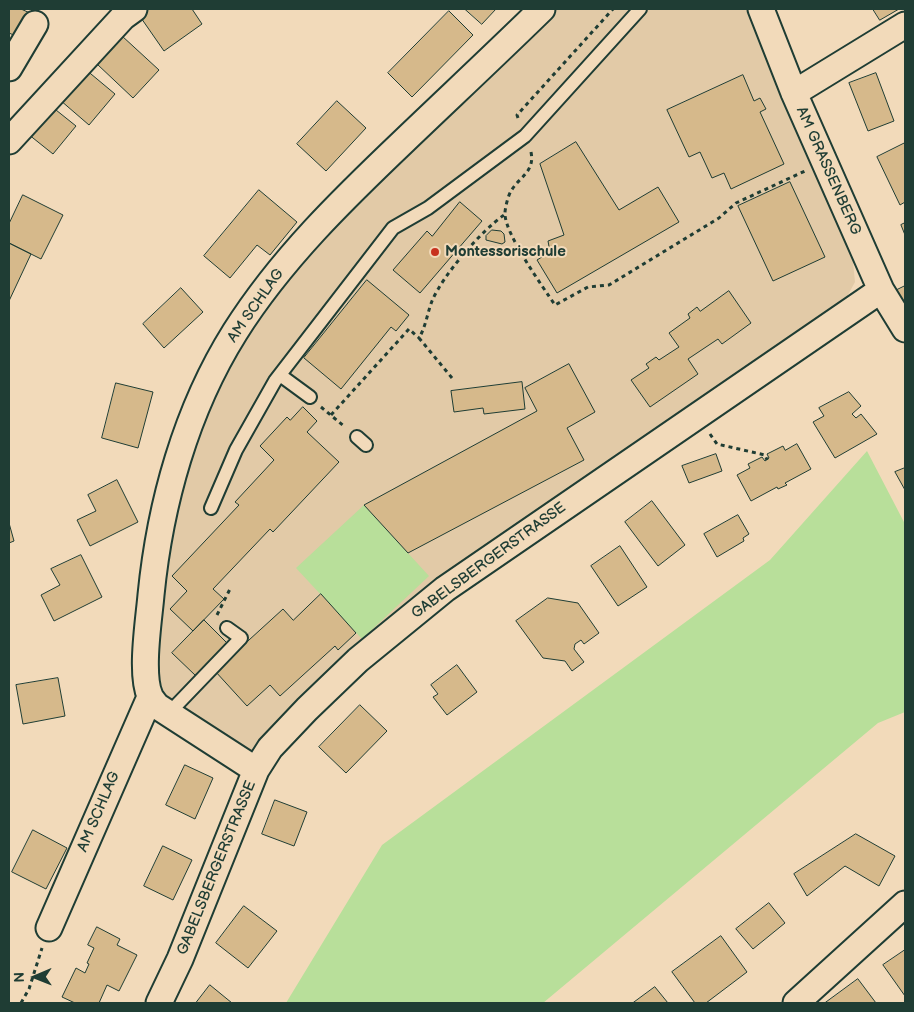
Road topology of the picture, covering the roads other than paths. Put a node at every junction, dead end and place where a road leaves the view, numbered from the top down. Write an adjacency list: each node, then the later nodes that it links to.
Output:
1 (134, 9): 9 (street)
2 (542, 9): 16 (street, AM SCHLAG)
3 (640, 9): 12 (lane)
4 (761, 9): 8 (street, AM GRASSENBERG)
5 (35, 24): 7 (street)
6 (905, 25): 8 (street)
7 (9, 68)
8 (794, 93): 10 (street, AM GRASSENBERG)
9 (10, 139)
10 (880, 290): 11 (street, AM GRASSENBERG); 18 (street, GABELSBERGERSTRASSE)
11 (905, 329)
12 (280, 375): 13 (lane); 14 (lane)
13 (310, 397)
14 (211, 508)
15 (227, 628): 17 (lane)
16 (150, 697): 17 (street); 20 (street, AM SCHLAG)
17 (168, 714): 18 (street)
18 (256, 770): 21 (street, GABELSBERGERSTRASSE)
19 (905, 904): 22 (street)
20 (48, 928)
21 (159, 1003)
22 (796, 1003)

